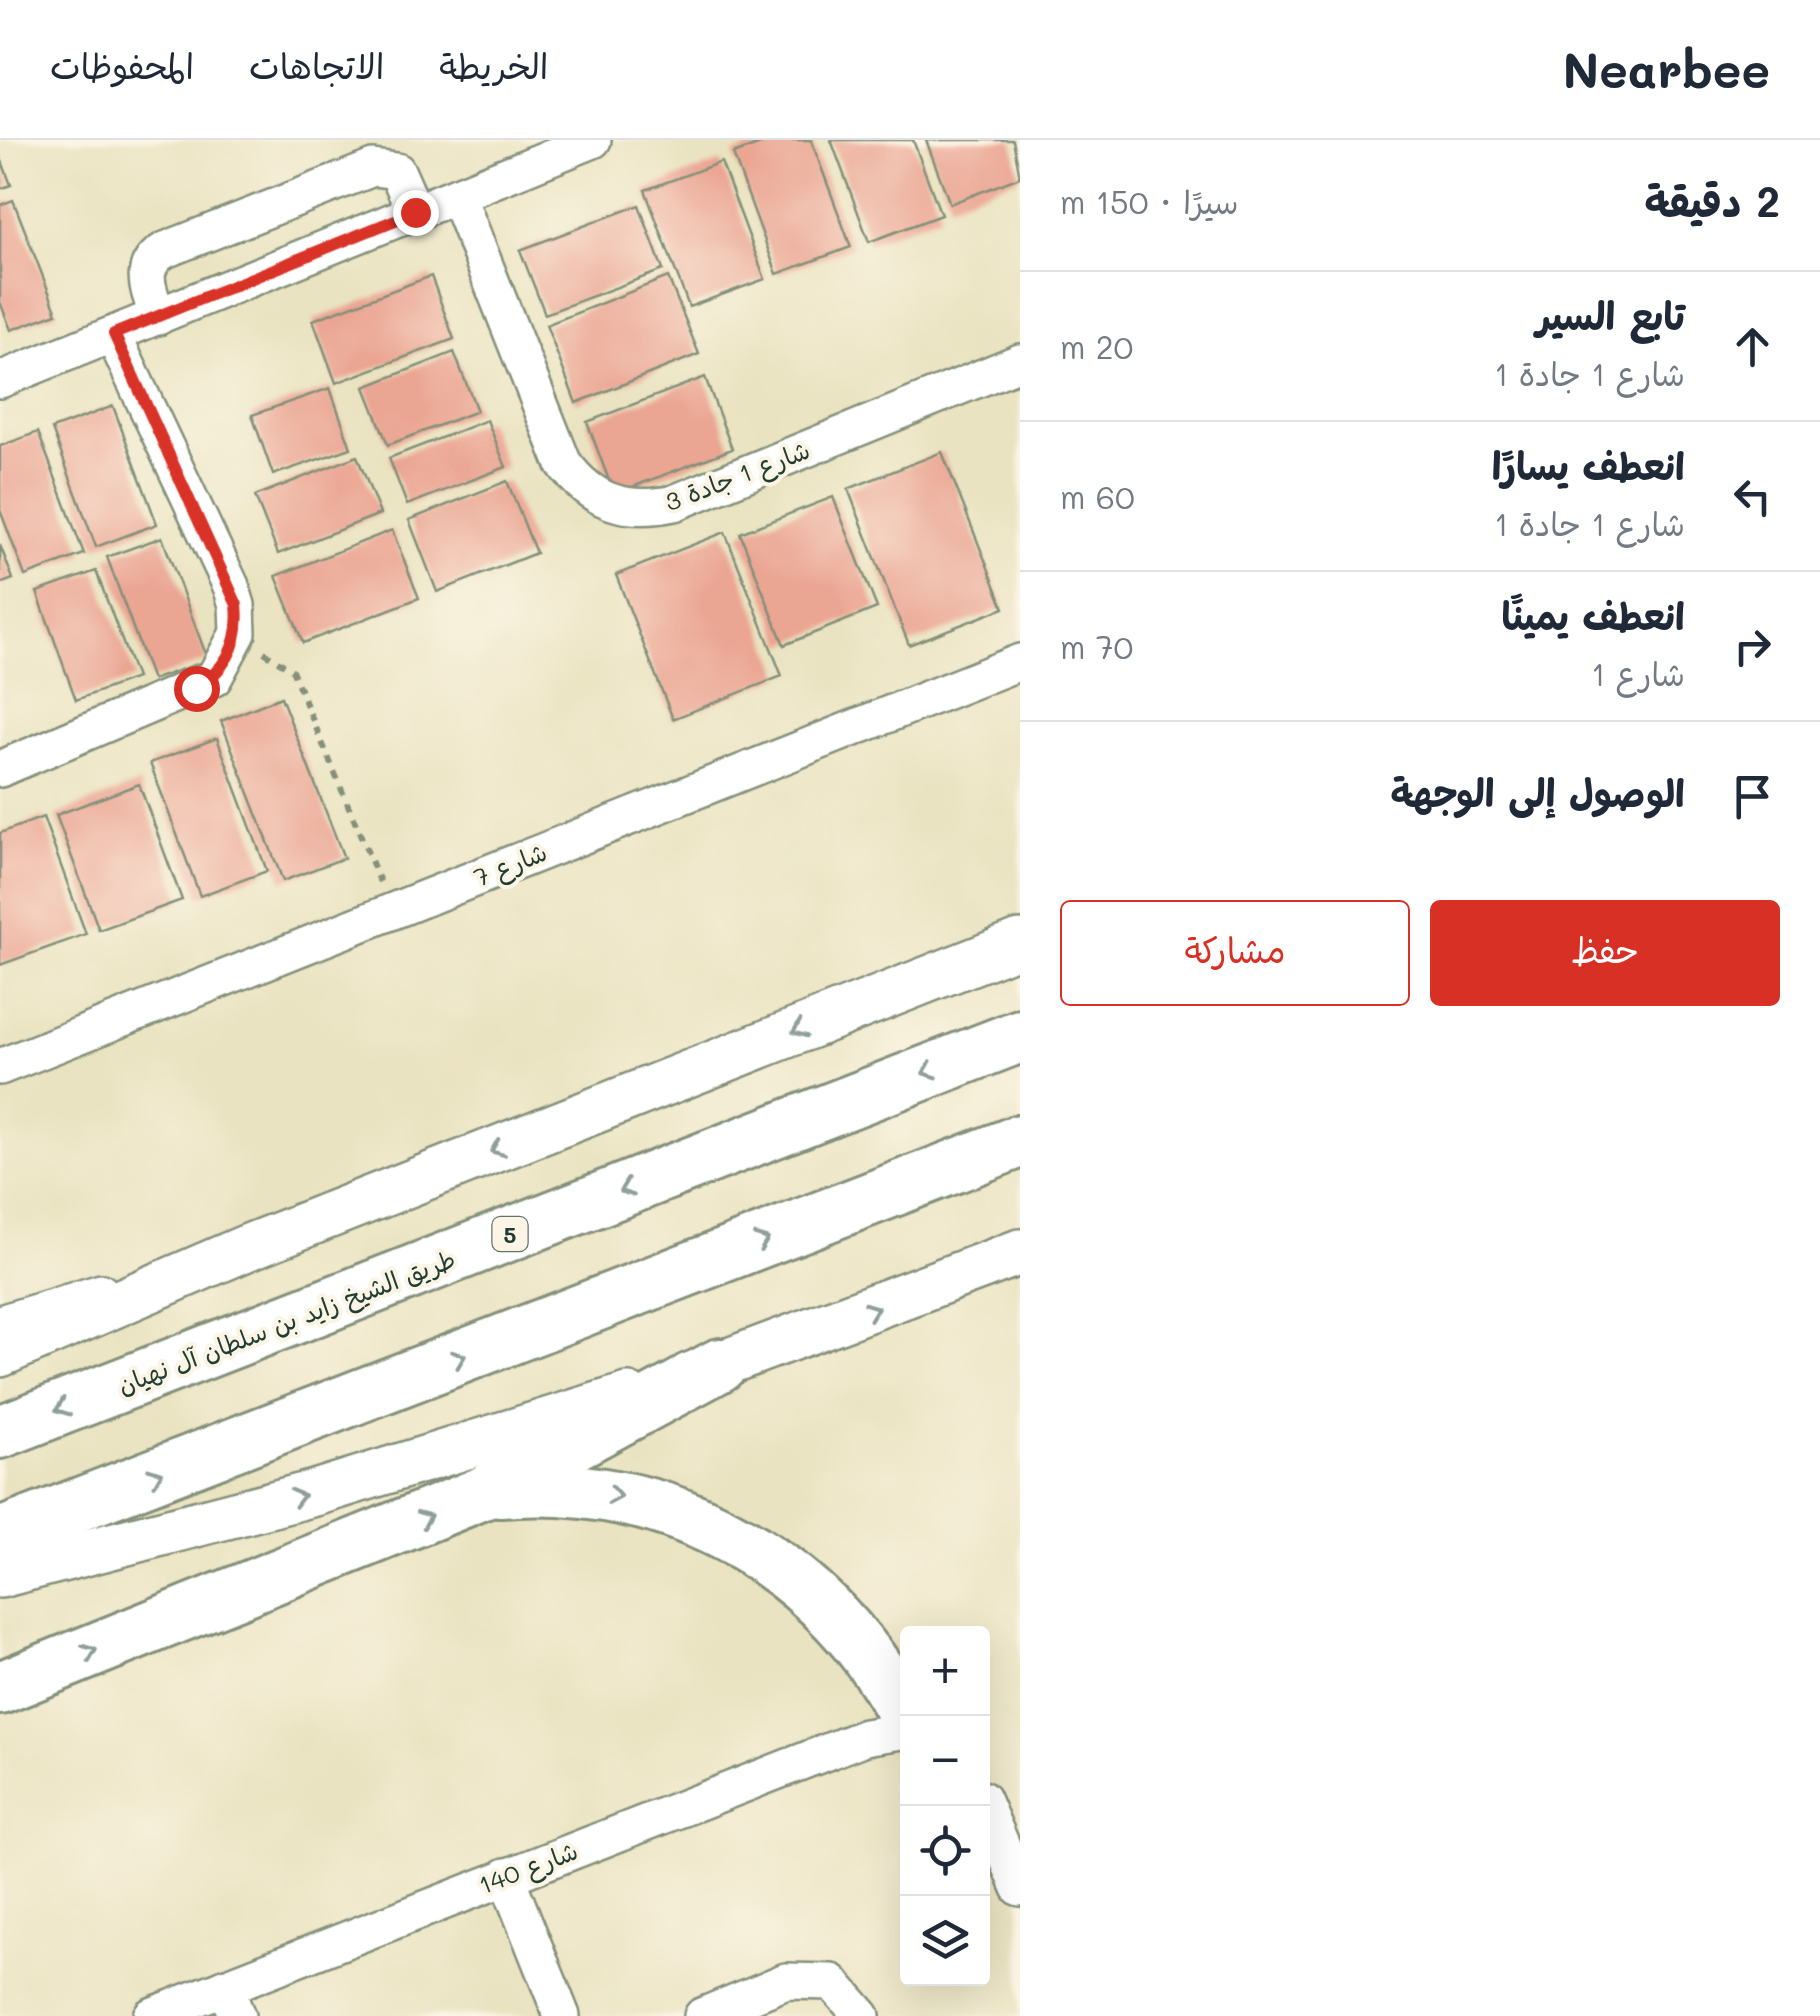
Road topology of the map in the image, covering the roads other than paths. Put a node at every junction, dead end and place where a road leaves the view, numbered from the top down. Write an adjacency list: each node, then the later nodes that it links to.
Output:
1 (593, 140): 2 (street)
2 (457, 195): 3 (street); 6 (street, شارع 1 جادة 3)
3 (415, 212): 4 (street); 4 (street)
4 (158, 317): 5 (street)
5 (114, 334): 7 (street); 9 (street)
6 (1020, 362)
7 (0, 380)
8 (1020, 662): 12 (street, شارع 7)
9 (0, 769)
10 (1020, 943): 14 (main road, one-way to 14)
11 (1020, 1036): 19 (highway, طريق الشيخ زايد بن سلطان آل نهيان / 5, one-way to 19)
12 (0, 1067)
13 (1020, 1141): 21 (highway, one-way to 13)
14 (246, 1248): 16 (street); 17 (main road)
15 (1020, 1252): 18 (main road, one-way to 15)
16 (0, 1323)
17 (0, 1354)
18 (720, 1365): 20 (highway); 22 (main road, one-way to 18)
19 (0, 1432)
20 (483, 1492): 23 (highway, one-way to 20); 24 (highway, one-way to 24)
21 (0, 1535)
22 (0, 1575)
23 (0, 1688)
24 (905, 1716)
25 (900, 1731): 27 (street, شارع 140)
26 (985, 1806): 28 (street)
27 (506, 1876): 29 (street, شارع 140); 31 (street)
28 (1020, 1888)
29 (231, 2001): 30 (street, شارع 140)
30 (151, 2016)
31 (562, 2016)
32 (702, 2016): 33 (street)
33 (862, 2016)

